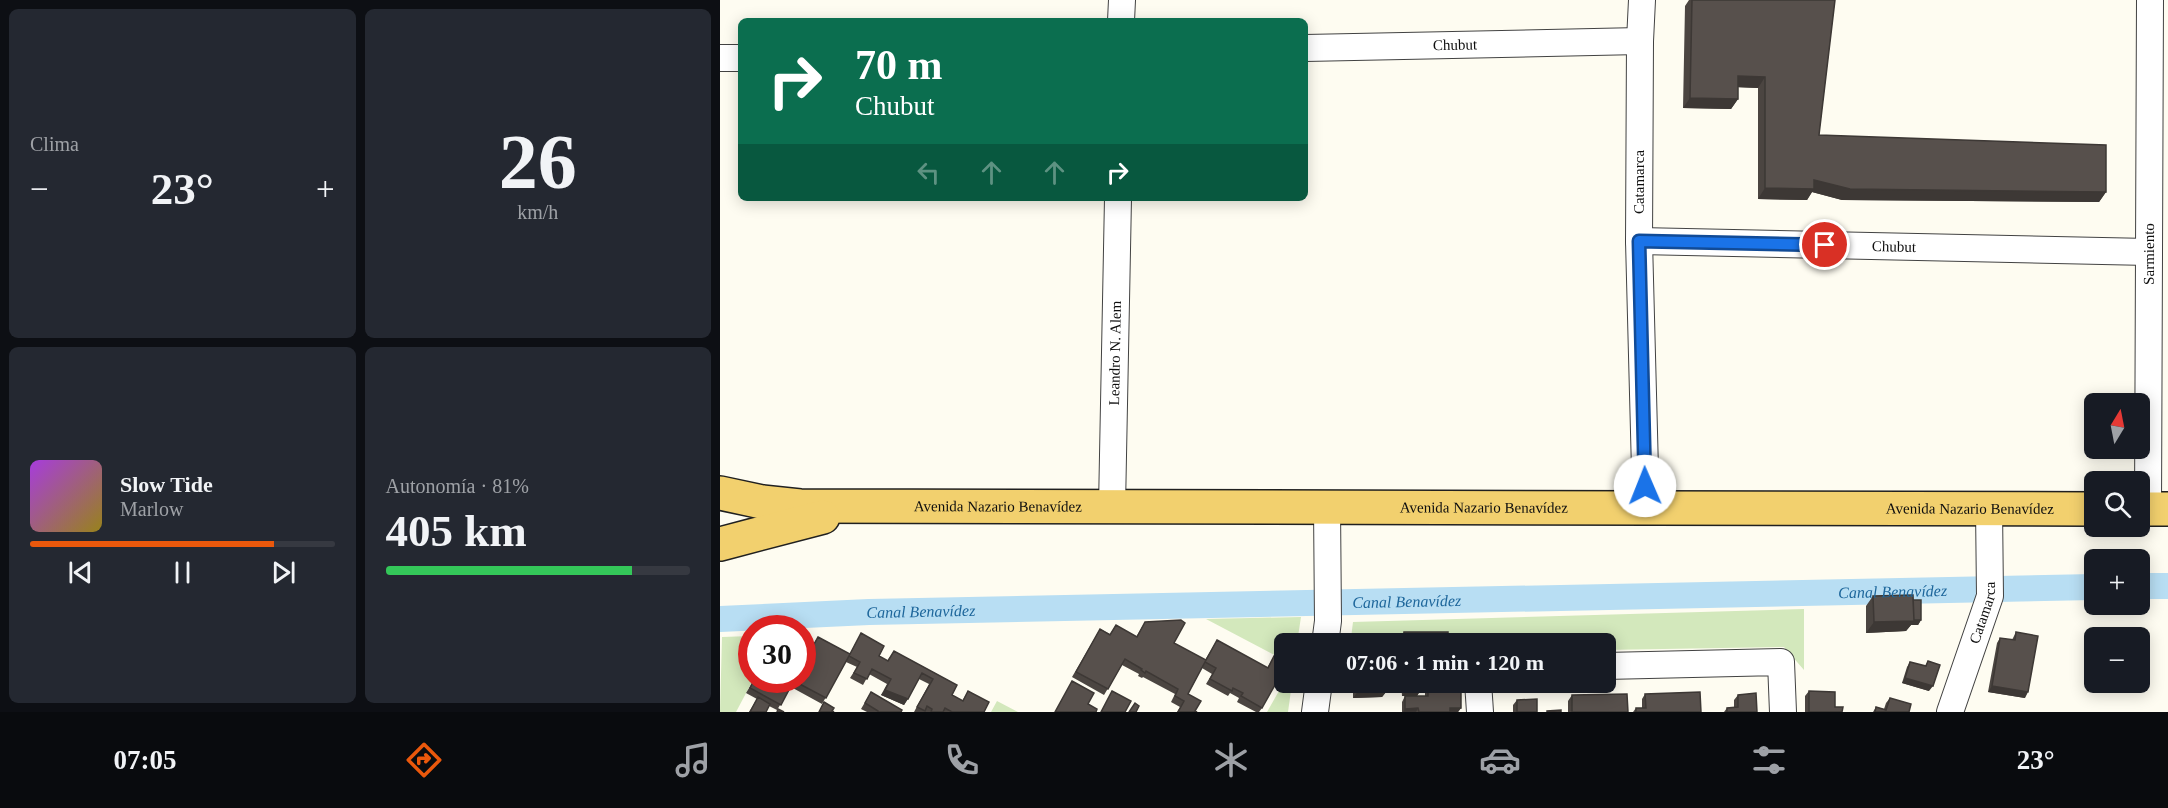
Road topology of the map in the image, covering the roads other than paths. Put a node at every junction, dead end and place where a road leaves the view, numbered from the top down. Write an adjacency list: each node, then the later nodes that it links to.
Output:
1 (1122, 0): 4 (street)
2 (1642, 0): 5 (street, Catamarca)
3 (2150, 0): 7 (street, Sarmiento)
4 (1121, 18)
5 (1640, 42): 6 (street, Chubut); 11 (street, Catamarca)
6 (1308, 48)
7 (2158, 51): 12 (street, Sarmiento)
8 (720, 58): 9 (street)
9 (738, 58)
10 (1118, 201): 15 (street, Leandro N. Alem)
11 (1639, 241): 12 (street, Chubut); 17 (street, Catamarca)
12 (2149, 252): 20 (street, Sarmiento)
13 (720, 493): 14 (main road, Avenida Nazario Benavídez)
14 (873, 506): 15 (main road, Avenida Nazario Benavídez); 21 (main road, Avenida Nazario Benavídez)
15 (1112, 507): 16 (main road, Avenida Nazario Benavídez)
16 (1327, 507): 17 (main road, Avenida Nazario Benavídez); 22 (street)
17 (1646, 508): 18 (main road, Avenida Nazario Benavídez)
18 (1989, 508): 19 (main road, Avenida Nazario Benavídez); 29 (street, Catamarca)
19 (2084, 508)
20 (2152, 509)
21 (720, 544)
22 (1326, 633)
23 (1616, 666): 28 (street)
24 (1318, 693): 26 (street)
25 (1478, 693): 27 (street)
26 (1315, 712)
27 (1479, 712)
28 (1783, 712)
29 (1950, 712)

